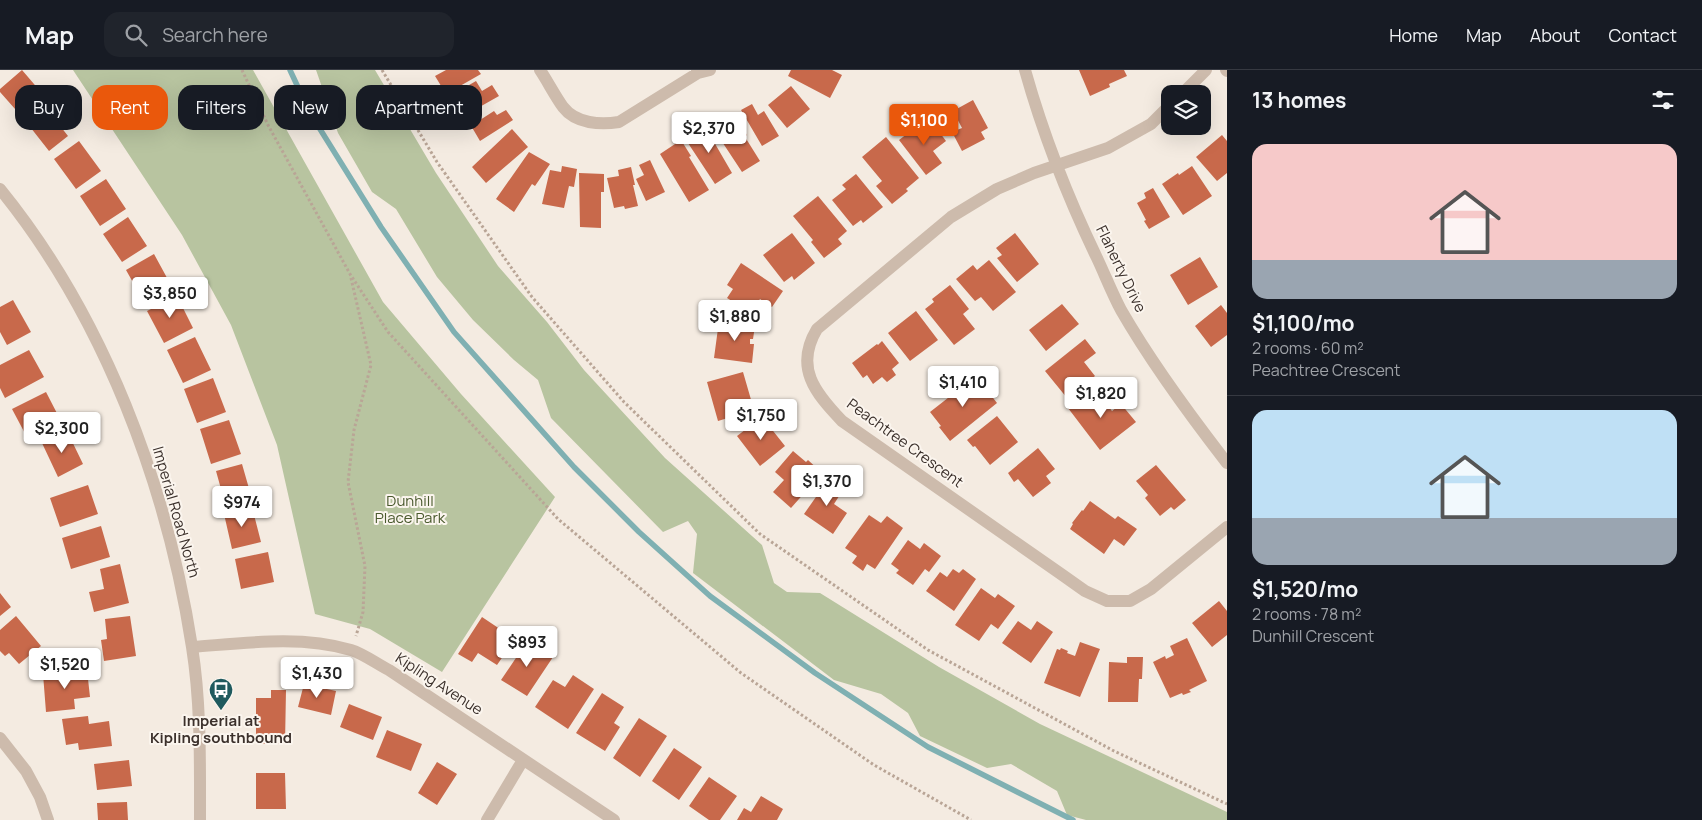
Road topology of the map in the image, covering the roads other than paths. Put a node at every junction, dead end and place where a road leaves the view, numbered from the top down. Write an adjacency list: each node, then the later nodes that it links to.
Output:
1 (540, 70): 4 (street)
2 (1025, 70): 7 (street, Flaherty Drive)
3 (1206, 70): 5 (street)
4 (701, 71)
5 (1191, 85)
6 (1161, 114): 7 (street, Peachtree Crescent)
7 (1057, 165): 9 (street, Flaherty Drive); 10 (street, Peachtree Crescent)
8 (0, 189): 11 (street, Imperial Road North)
9 (1227, 463)
10 (1227, 527)
11 (193, 647): 13 (street, Kipling Avenue); 15 (street, Imperial Road North)
12 (0, 738): 14 (street)
13 (523, 760): 16 (street); 17 (street, Kipling Avenue)
14 (48, 820)
15 (200, 820)
16 (487, 820)
17 (614, 820)

